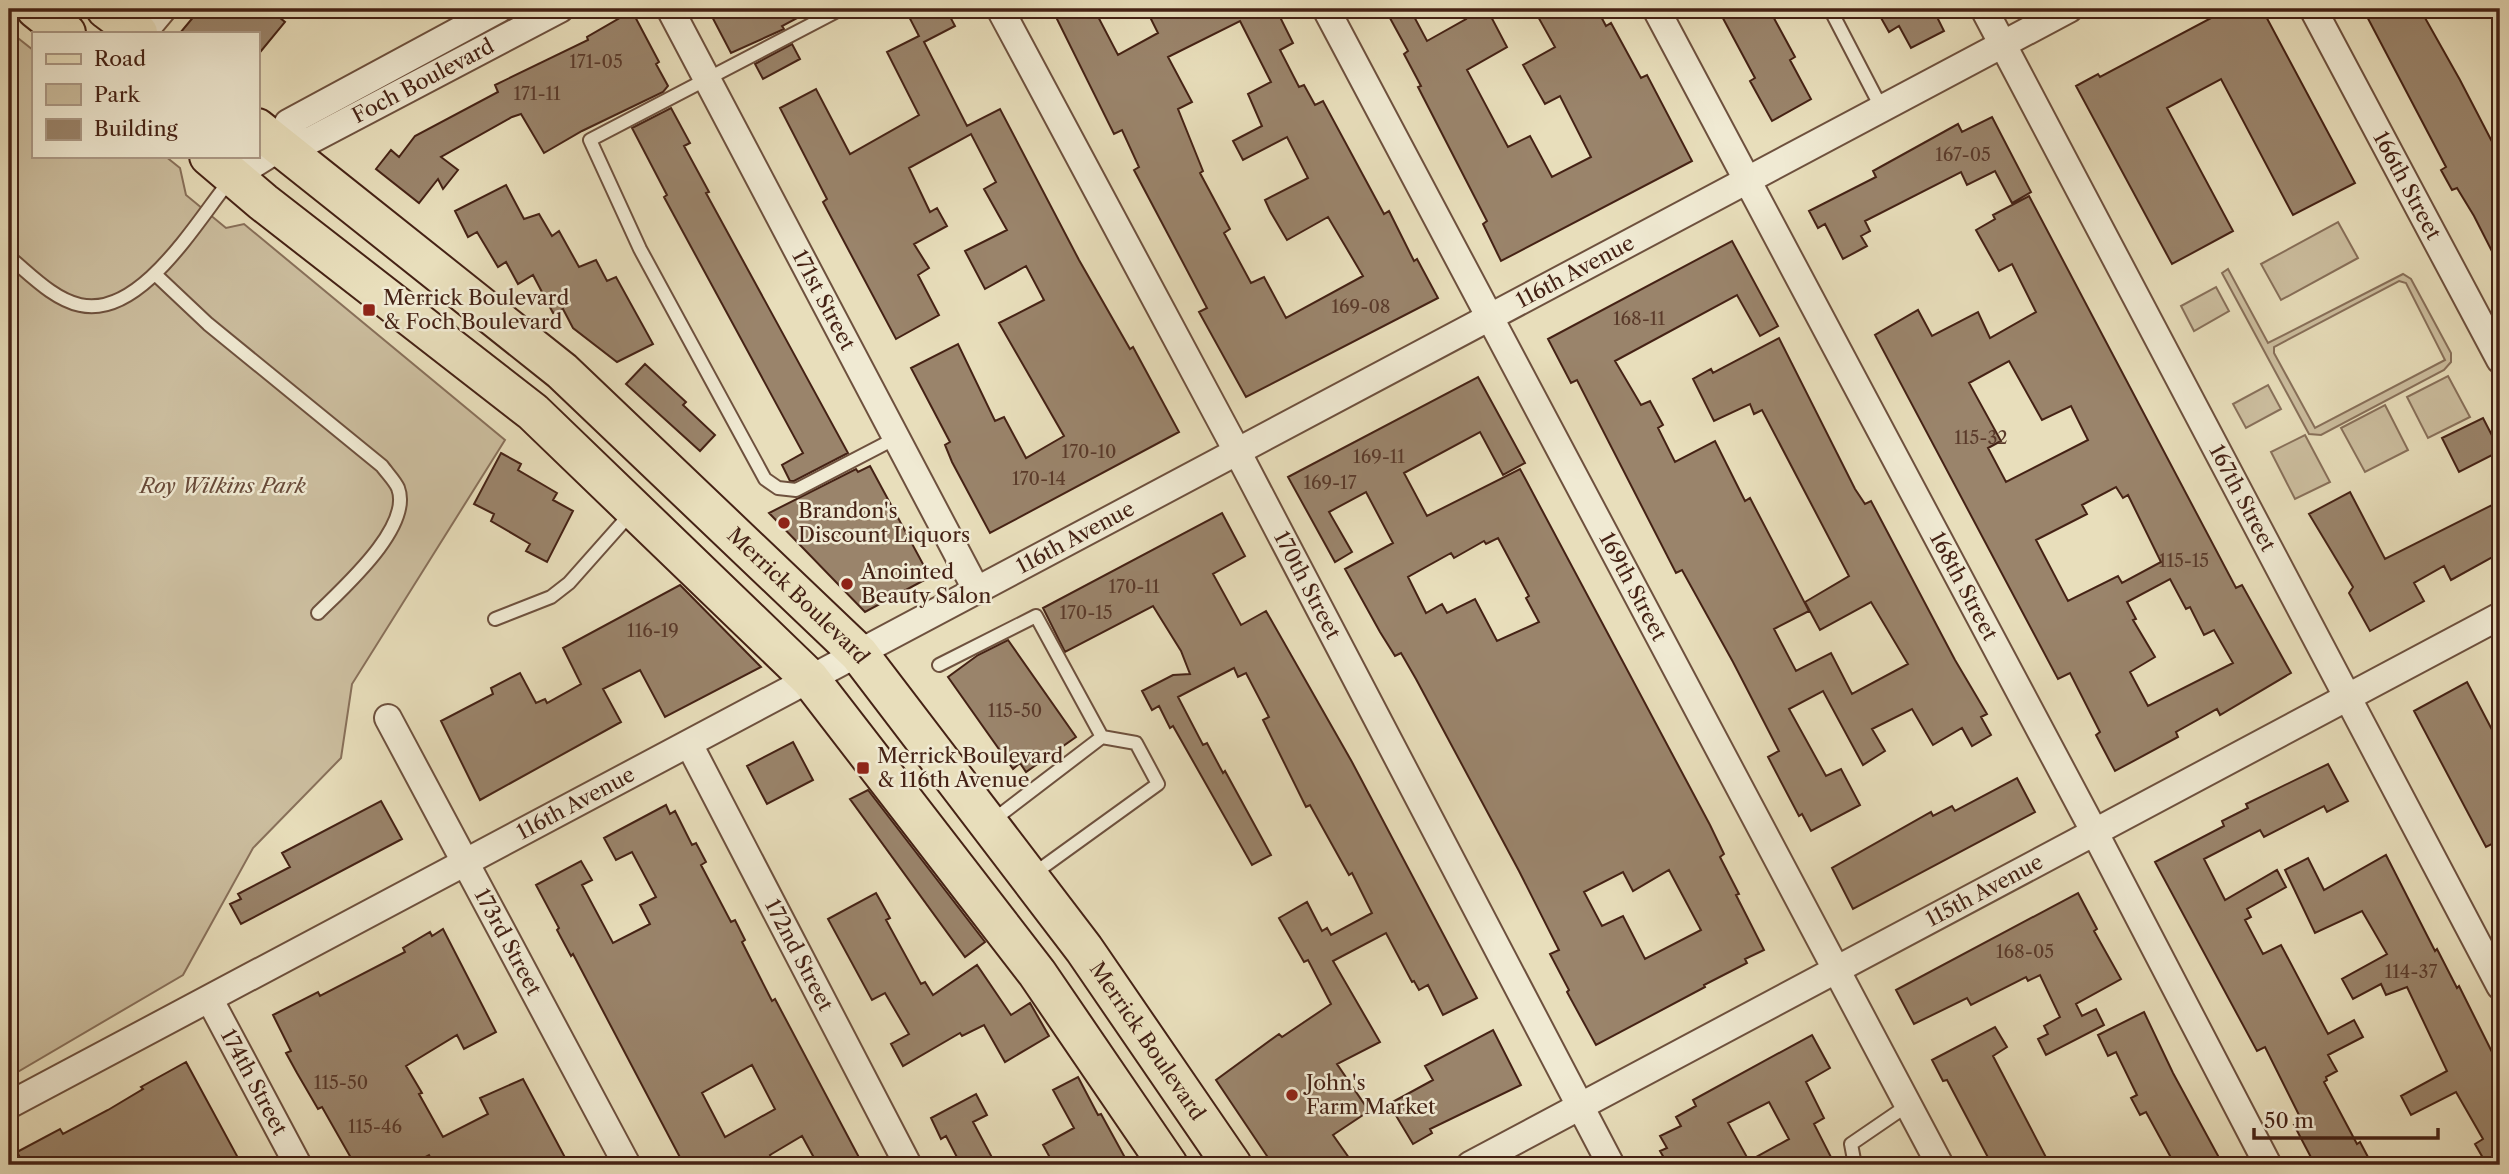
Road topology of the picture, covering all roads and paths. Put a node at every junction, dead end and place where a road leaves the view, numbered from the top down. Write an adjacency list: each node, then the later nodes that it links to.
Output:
1 (36, 9): 15 (main road)
2 (106, 9): 16 (main road)
3 (163, 9): 17 (street)
4 (499, 9): 21 (street, Foch Boulevard)
5 (560, 9): 21 (street, Foch Boulevard)
6 (670, 9): 19 (street, 171st Street)
7 (841, 9): 19 (lane)
8 (1000, 9): 29 (street, 170th Street)
9 (1326, 9): 26 (street, 169th Street)
10 (1656, 9): 23 (street, 168th Street)
11 (1830, 9): 20 (lane)
12 (1984, 9): 18 (street, 167th Street)
13 (2069, 9): 18 (street, 116th Avenue)
14 (2313, 9): 27 (street, 166th Street)
15 (65, 32)
16 (139, 32)
17 (141, 32)
18 (2003, 44): 20 (street, 116th Avenue); 38 (street, 167th Street)
19 (706, 78): 28 (street, 171st Street); 28 (lane)
20 (1882, 109): 23 (street, 116th Avenue)
21 (269, 137): 35 (main road, Merrick Boulevard)
22 (221, 166): 25 (lane); 30 (main road)
23 (1748, 182): 26 (street, 116th Avenue); 43 (street, 168th Street)
24 (9, 257): 25 (lane)
25 (155, 274): 32 (lane)
26 (1491, 318): 29 (street, 116th Avenue); 48 (street, 169th Street)
27 (2500, 360)
28 (896, 438): 31 (street, 171st Street)
29 (1238, 453): 31 (street, 116th Avenue); 53 (street, 170th Street)
30 (635, 509): 34 (lane); 37 (main road)
31 (977, 591): 35 (street, 116th Avenue)
32 (318, 613)
33 (2500, 616): 38 (street, 115th Avenue)
34 (495, 619)
35 (859, 654): 37 (street, 116th Avenue); 42 (main road, Merrick Boulevard)
36 (939, 665): 40 (lane)
37 (810, 679): 41 (street, 116th Avenue); 47 (main road)
38 (2350, 696): 43 (street, 115th Avenue); 49 (street, 167th Street)
39 (388, 718): 44 (street, 173rd Street)
40 (1102, 737): 42 (lane); 45 (lane)
41 (689, 744): 44 (street, 116th Avenue); 56 (street, 172nd Street)
42 (989, 824): 45 (main road, Merrick Boulevard)
43 (2095, 833): 48 (street, 115th Avenue); 63 (street, 168th Street)
44 (465, 862): 50 (street, 116th Avenue); 55 (street, 173rd Street)
45 (1029, 877): 46 (main road, Merrick Boulevard)
46 (1070, 930): 47 (main road); 58 (main road, Merrick Boulevard)
47 (1031, 965): 57 (main road)
48 (1837, 970): 52 (street, 169th Street); 53 (street, 115th Avenue)
49 (2500, 986)
50 (210, 1000): 51 (street, 116th Avenue); 54 (street, 174th Street)
51 (9, 1105)
52 (1908, 1105): 61 (lane); 62 (street, 169th Street)
53 (1579, 1106): 59 (street, 115th Avenue); 60 (street, 170th Street)
54 (298, 1165)
55 (626, 1165)
56 (908, 1165)
57 (1168, 1165)
58 (1232, 1165)
59 (1470, 1165)
60 (1611, 1165)
61 (1855, 1165)
62 (1940, 1165)
63 (2268, 1165)

